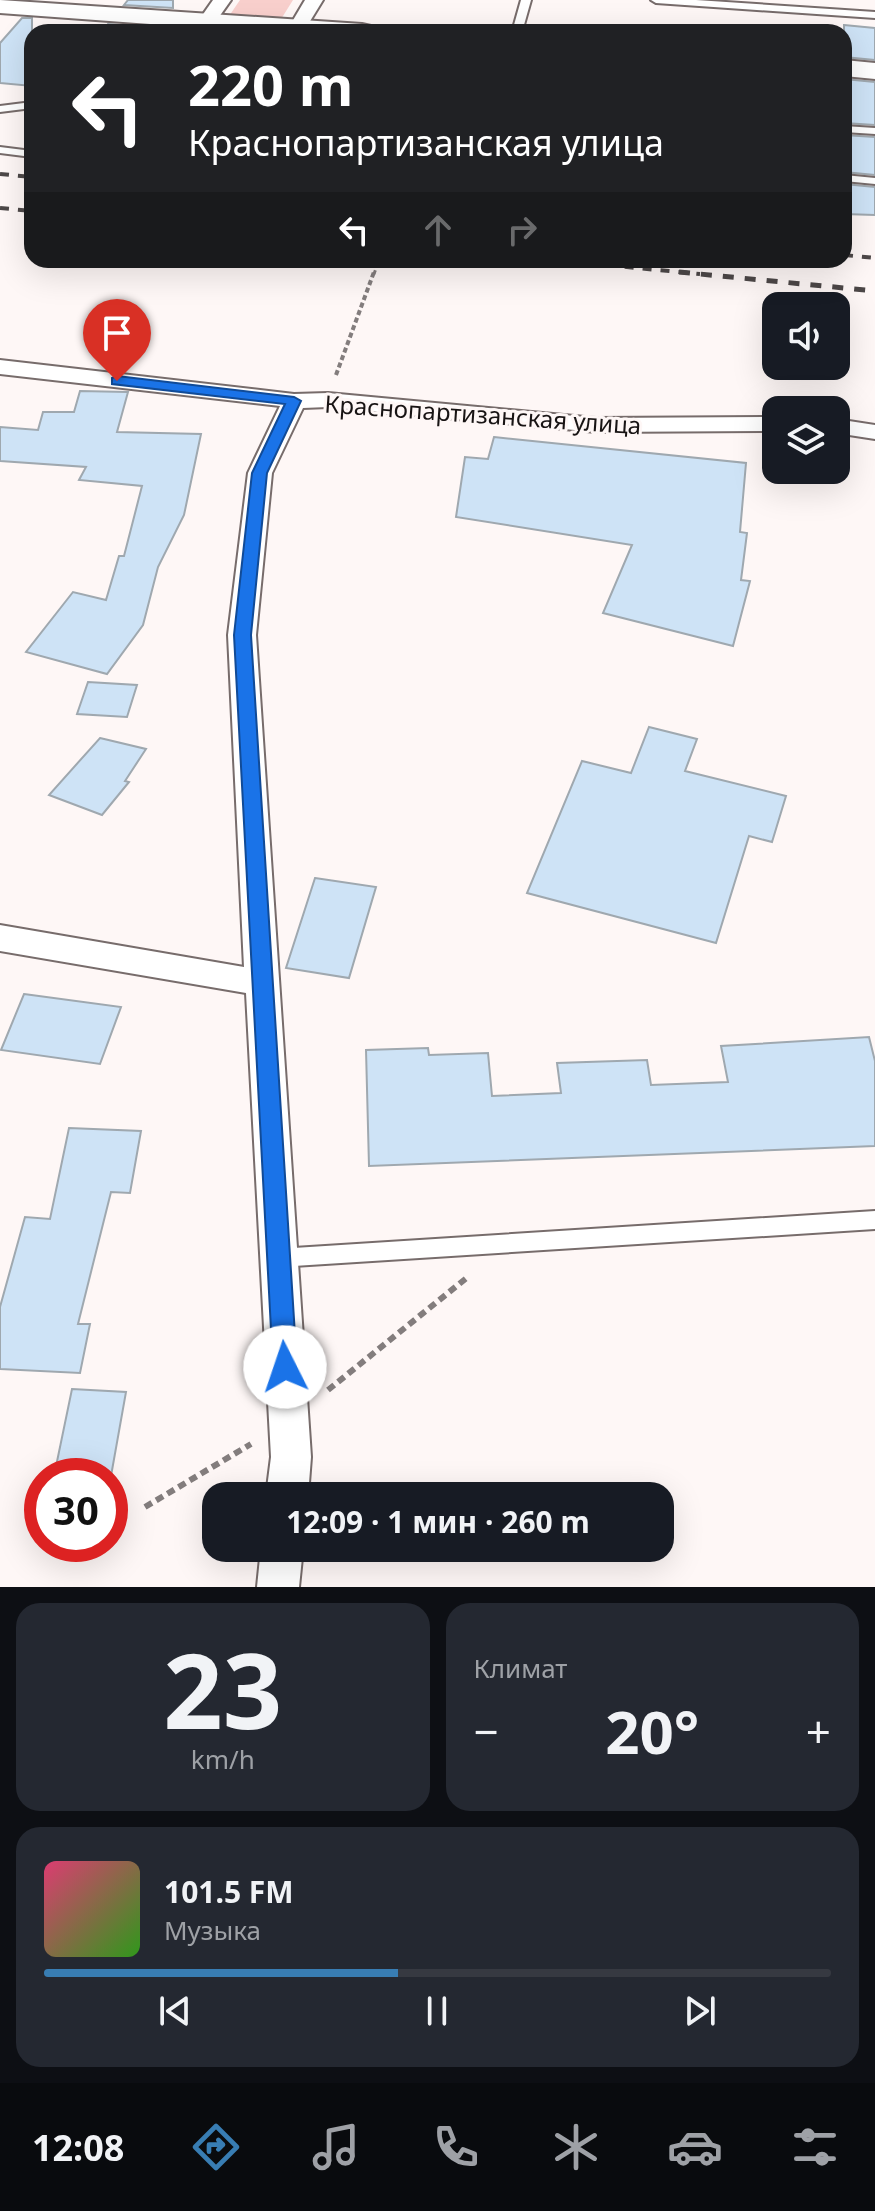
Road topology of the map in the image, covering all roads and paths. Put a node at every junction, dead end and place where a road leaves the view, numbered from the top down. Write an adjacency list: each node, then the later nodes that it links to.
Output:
1 (314, 0): 8 (street)
2 (526, 0): 9 (lane)
3 (656, 0): 5 (lane)
4 (14, 4): 6 (main road)
5 (875, 15)
6 (222, 19): 7 (main road)
7 (270, 24)
8 (300, 24)
9 (519, 24)
10 (852, 69): 11 (main road)
11 (875, 71)
12 (24, 106): 13 (lane)
13 (0, 109)
14 (852, 130): 15 (lane)
15 (875, 131)
16 (0, 150): 17 (lane)
17 (24, 153)
18 (852, 179): 19 (lane)
19 (875, 181)
20 (376, 268): 21 (path)
21 (339, 366)
22 (0, 367): 23 (street, Краснопартизанская улица)
23 (294, 401): 24 (street, Краснопартизанская улица); 28 (street)
24 (762, 424)
25 (850, 428): 26 (street)
26 (875, 432)
27 (0, 938): 28 (street)
28 (262, 983): 31 (street)
29 (875, 1220): 30 (lane)
30 (509, 1244): 31 (lane); 32 (path)
31 (277, 1258): 32 (street)
32 (288, 1422): 33 (street); 34 (path)
33 (288, 1482)
34 (145, 1507)
35 (281, 1562): 36 (street)
36 (278, 1587)

